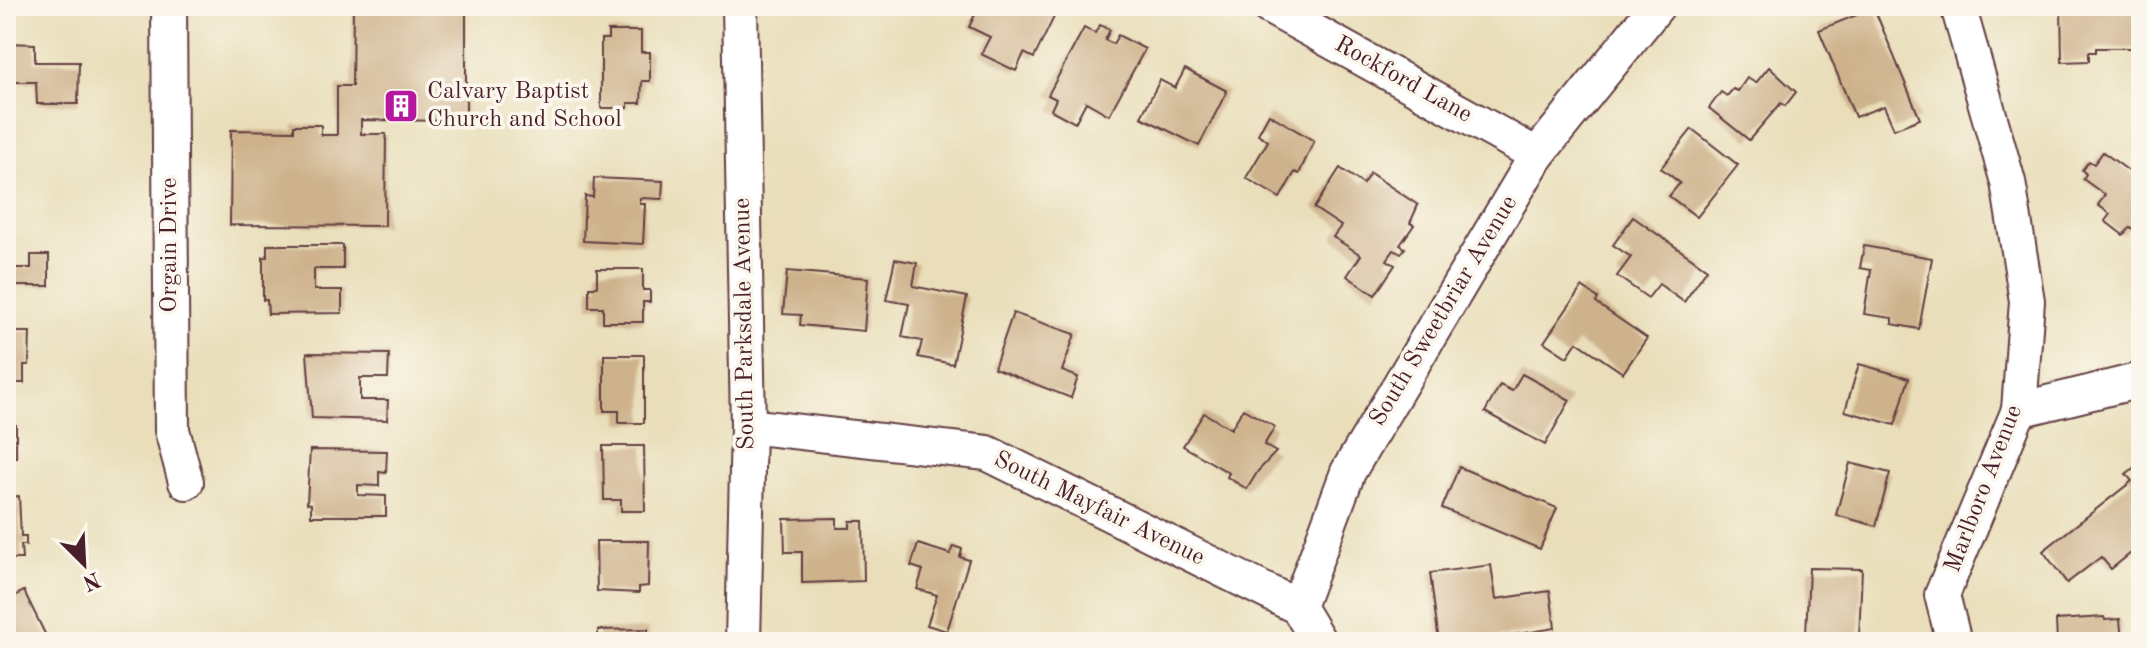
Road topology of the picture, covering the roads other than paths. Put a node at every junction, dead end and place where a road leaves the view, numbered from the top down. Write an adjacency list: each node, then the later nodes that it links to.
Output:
1 (169, 6): 10 (street, Orgain Drive)
2 (740, 6): 9 (street, South Parksdale Avenue)
3 (1268, 6): 6 (street, Rockford Lane)
4 (1657, 6): 6 (street, South Sweetbriar Avenue)
5 (1958, 6): 8 (street, Marlboro Avenue)
6 (1537, 155): 11 (street, South Sweetbriar Avenue)
7 (2141, 380): 8 (street)
8 (2019, 410): 14 (street, Marlboro Avenue)
9 (748, 426): 11 (street, South Mayfair Avenue); 12 (street, South Parksdale Avenue)
10 (186, 482)
11 (1298, 607): 13 (street)
12 (743, 642)
13 (1319, 642)
14 (1954, 642)

